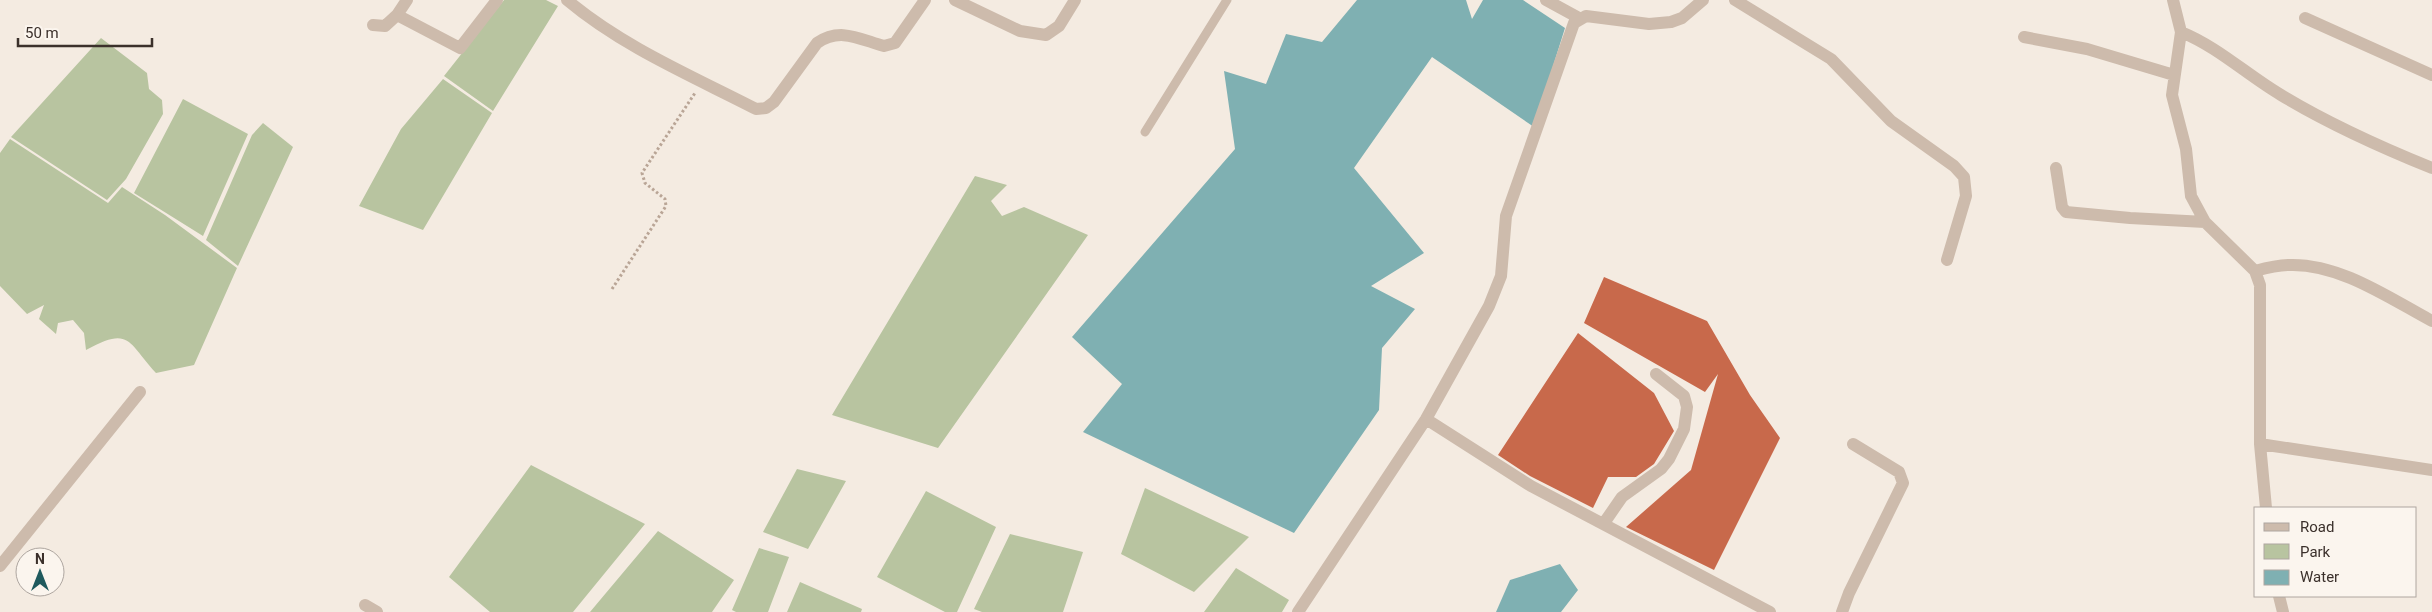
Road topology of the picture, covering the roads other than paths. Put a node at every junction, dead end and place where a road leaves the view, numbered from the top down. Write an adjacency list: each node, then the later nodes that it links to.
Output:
1 (407, 0): 12 (street)
2 (497, 0): 12 (street)
3 (567, 0): 4 (street)
4 (925, 0)
5 (955, 0): 6 (street)
6 (1074, 0)
7 (1226, 0): 20 (lane)
8 (1546, 0): 13 (street)
9 (1703, 0): 13 (street)
10 (1735, 0): 24 (street)
11 (2173, 0): 16 (street)
12 (397, 15): 15 (street)
13 (1579, 18): 29 (street)
14 (2305, 18): 19 (street)
15 (373, 25)
16 (2181, 32): 18 (street); 22 (street)
17 (2024, 37): 18 (street)
18 (2174, 75): 23 (street)
19 (2432, 75)
20 (1145, 132)
21 (2056, 168): 23 (street)
22 (2432, 168)
23 (2205, 222): 25 (street)
24 (1947, 260)
25 (2255, 271): 26 (street); 31 (street)
26 (2432, 321)
27 (1656, 374): 34 (street)
28 (140, 392): 35 (street)
29 (1426, 419): 34 (street); 40 (street)
30 (1853, 444): 41 (street)
31 (2260, 444): 32 (street); 33 (street)
32 (2432, 470)
33 (2266, 507)
34 (1604, 523): 38 (street)
35 (0, 566)
36 (2279, 597): 42 (street)
37 (365, 605): 39 (street)
38 (1767, 611)
39 (377, 612)
40 (1298, 612)
41 (1842, 612)
42 (2283, 612)

